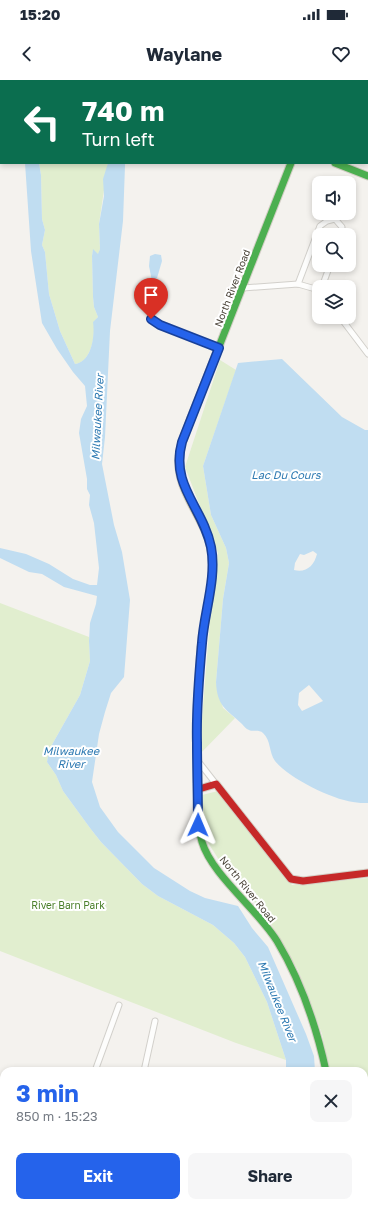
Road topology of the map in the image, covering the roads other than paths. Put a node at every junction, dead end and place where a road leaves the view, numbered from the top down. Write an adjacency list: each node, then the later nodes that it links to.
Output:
1 (291, 164): 8 (street, North River Road)
2 (338, 164): 3 (street)
3 (368, 176)
4 (319, 228): 5 (street)
5 (342, 228)
6 (312, 247): 7 (street)
7 (298, 284): 8 (street); 9 (street)
8 (242, 288): 12 (street, North River Road)
9 (312, 288)
10 (151, 319): 12 (street)
11 (345, 324): 13 (street)
12 (219, 348): 14 (street, North River Road)
13 (368, 354)
14 (198, 761): 15 (street); 16 (street, North River Road)
15 (216, 784): 16 (street); 17 (street)
16 (199, 789): 22 (street, North River Road)
17 (368, 873)
18 (119, 1005): 20 (street)
19 (155, 1021): 21 (street)
20 (96, 1067)
21 (145, 1067)
22 (325, 1067)

